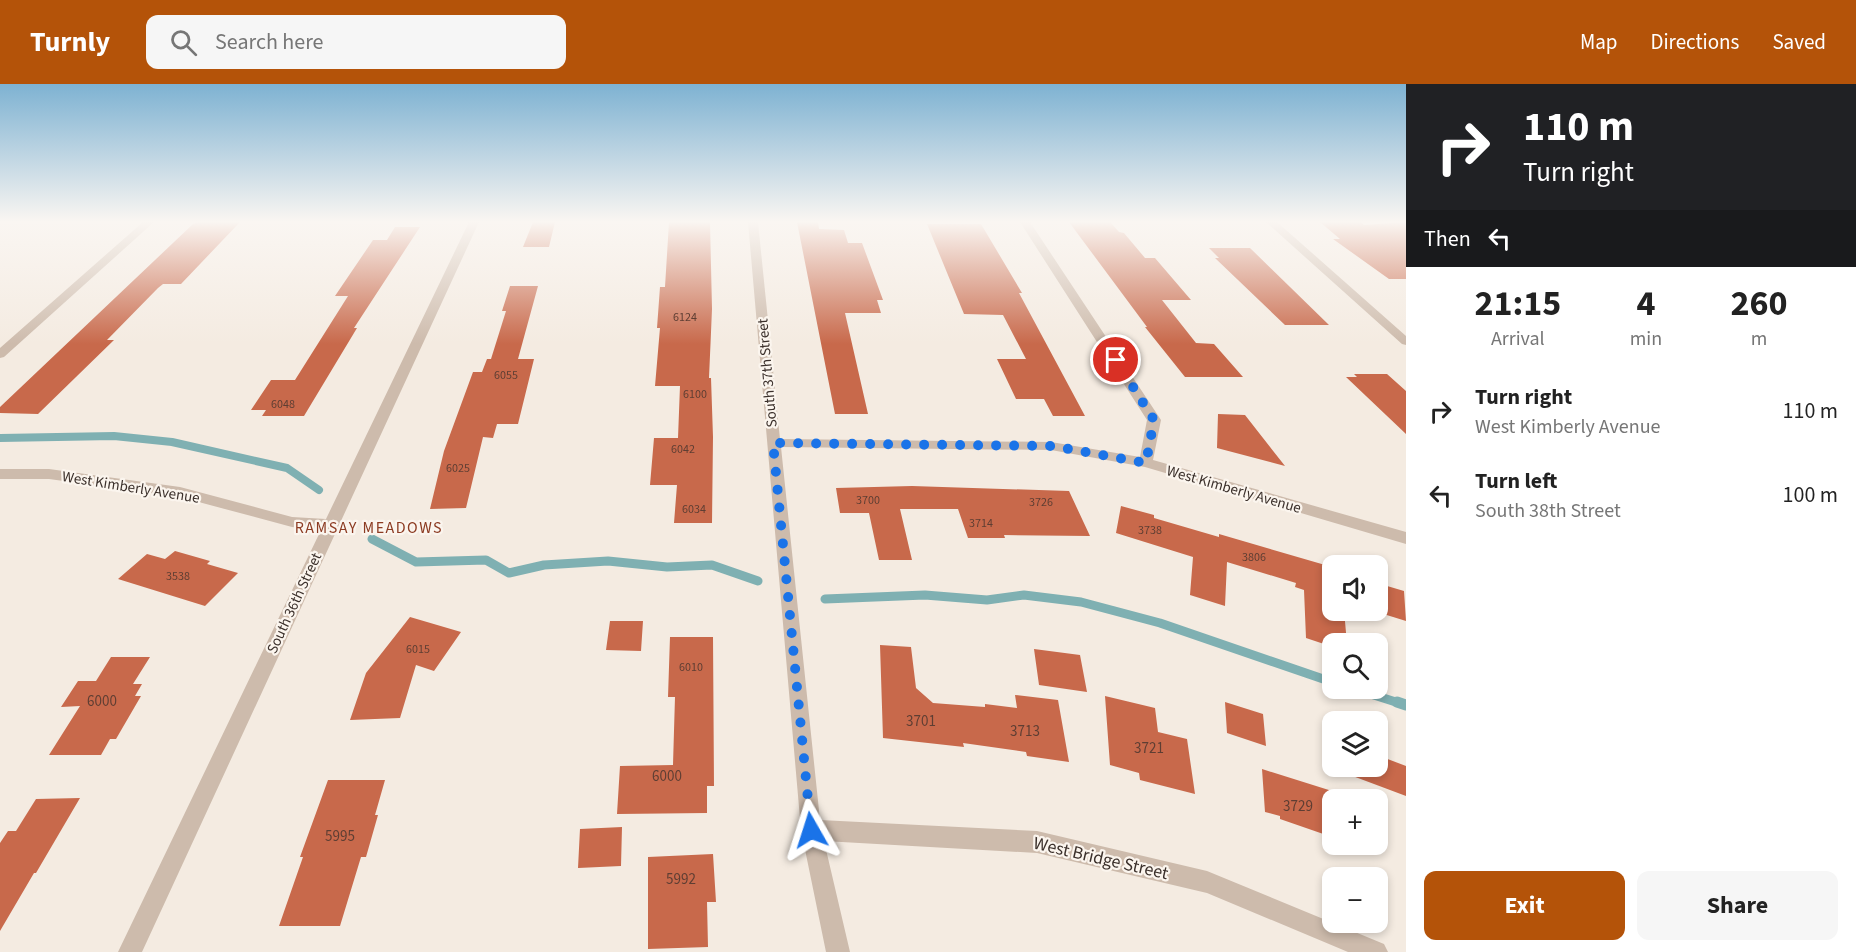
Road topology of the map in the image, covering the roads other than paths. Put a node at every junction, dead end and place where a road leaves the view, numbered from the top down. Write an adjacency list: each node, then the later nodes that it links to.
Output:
1 (103, 263): 7 (street)
2 (455, 263): 11 (street, South 36th Street)
3 (757, 263): 8 (street, South 37th Street)
4 (1051, 263): 9 (street)
5 (1317, 263): 6 (street)
6 (1406, 342)
7 (0, 354)
8 (773, 443): 9 (street, West Kimberly Avenue); 13 (street, South 37th Street)
9 (1146, 463): 12 (street, West Kimberly Avenue)
10 (0, 474): 11 (street, West Kimberly Avenue)
11 (331, 525): 14 (street, South 36th Street)
12 (1406, 538)
13 (811, 830): 15 (street, South 37th Street); 16 (street, West Bridge Street)
14 (130, 952)
15 (838, 952)
16 (1376, 952)

